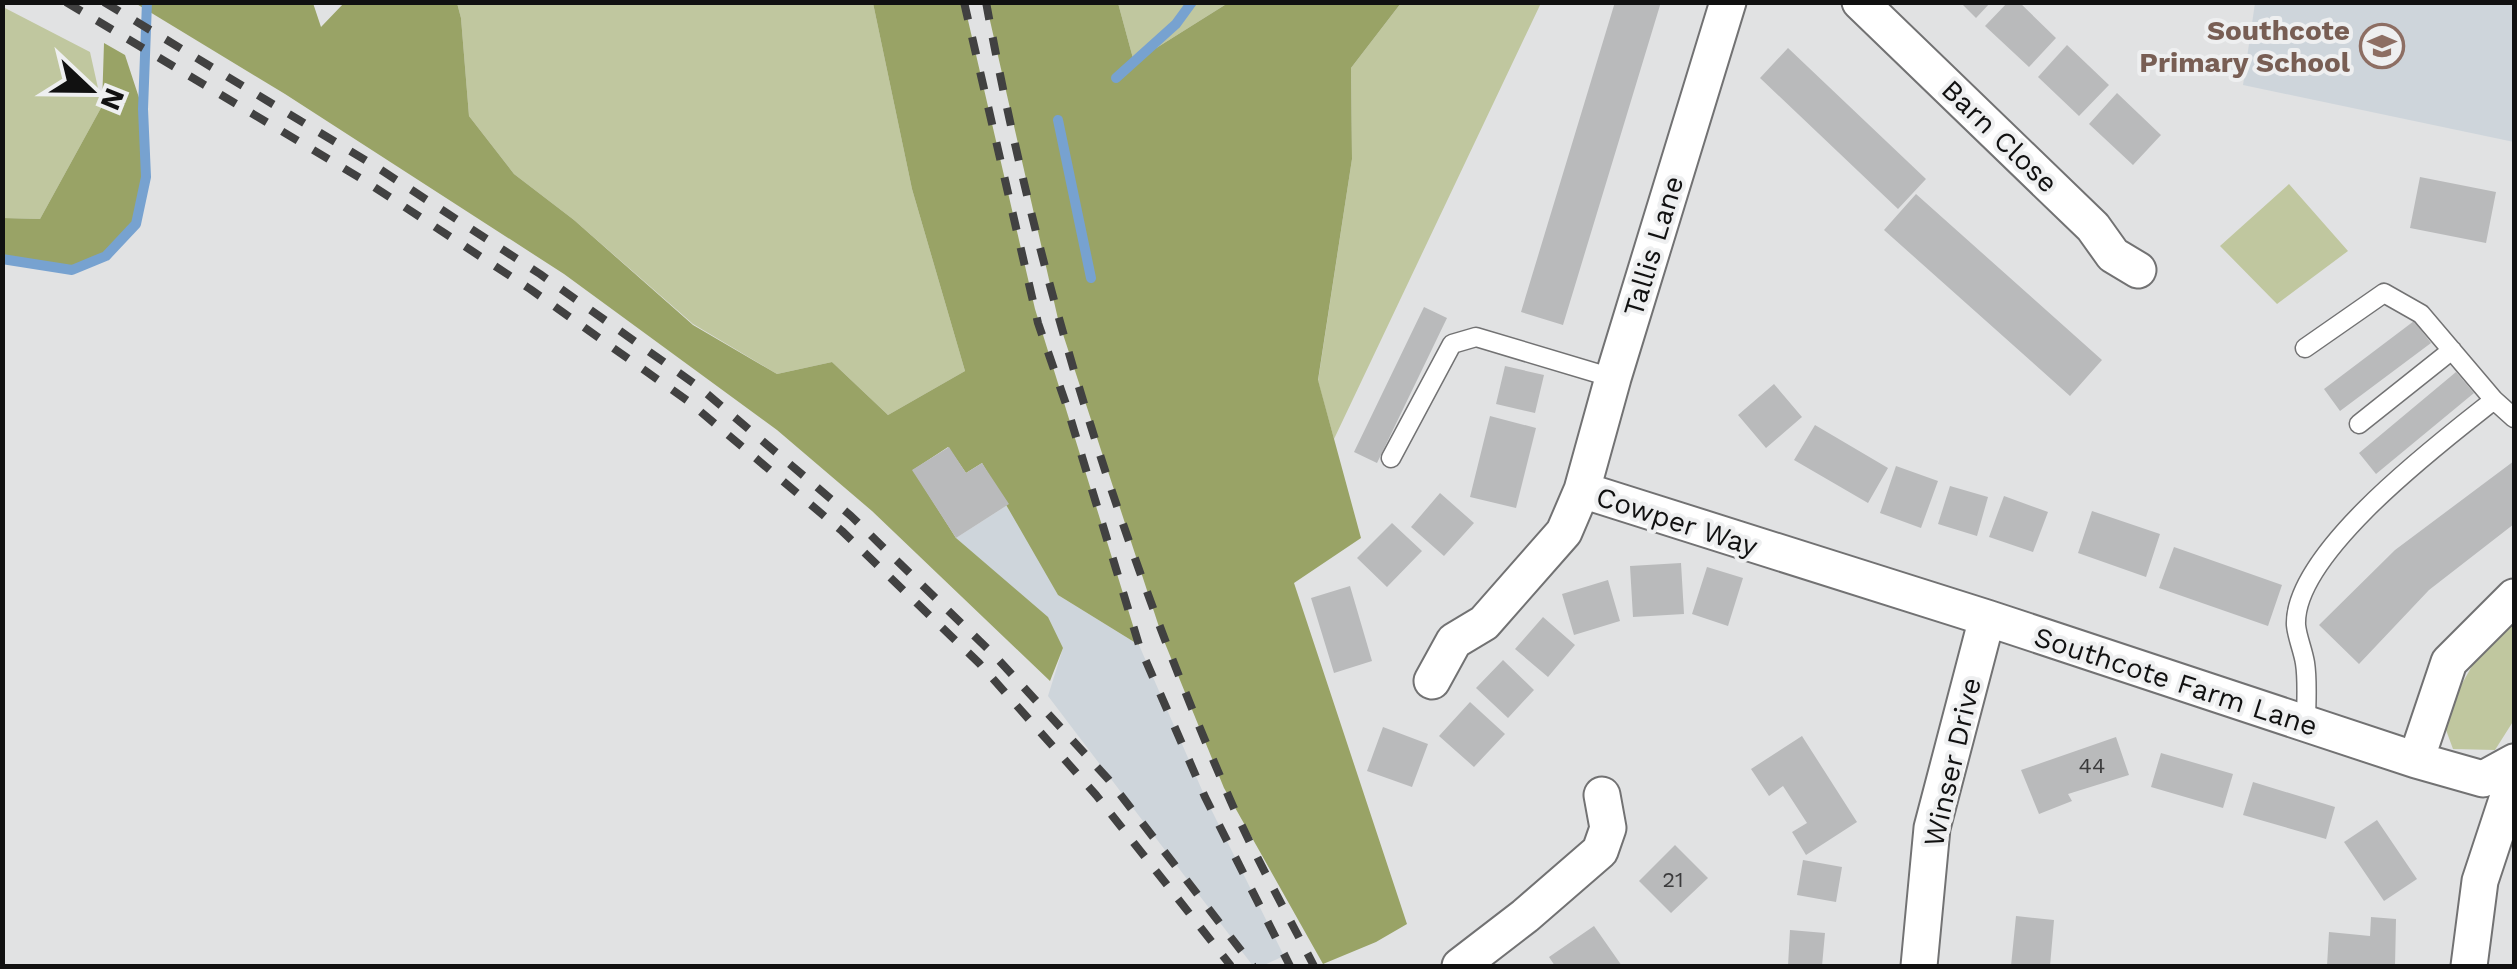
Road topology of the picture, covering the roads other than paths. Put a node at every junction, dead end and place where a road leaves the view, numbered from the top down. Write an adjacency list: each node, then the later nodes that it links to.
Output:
1 (1728, 2): 6 (street, Tallis Lane)
2 (1860, 2): 3 (street, Barn Close)
3 (2138, 270)
4 (2306, 348): 5 (lane)
5 (2452, 350): 7 (lane); 9 (lane)
6 (1613, 378): 10 (lane); 11 (street, Tallis Lane)
7 (2494, 400): 8 (lane); 16 (lane)
8 (2514, 418)
9 (2359, 424)
10 (1391, 458)
11 (1582, 490): 12 (street, Cowper Way); 15 (street, Cowper Way)
12 (1836, 570): 14 (street, Southcote Farm Lane)
13 (2514, 598): 17 (street)
14 (1987, 618): 16 (street, Southcote Farm Lane); 22 (street, Winser Drive)
15 (1432, 681)
16 (2306, 724): 17 (street, Southcote Farm Lane)
17 (2416, 760): 18 (street, Southcote Farm Lane)
18 (2514, 762)
19 (2514, 778): 23 (street)
20 (1602, 794): 21 (street)
21 (1460, 966)
22 (1918, 966)
23 (2469, 966)

